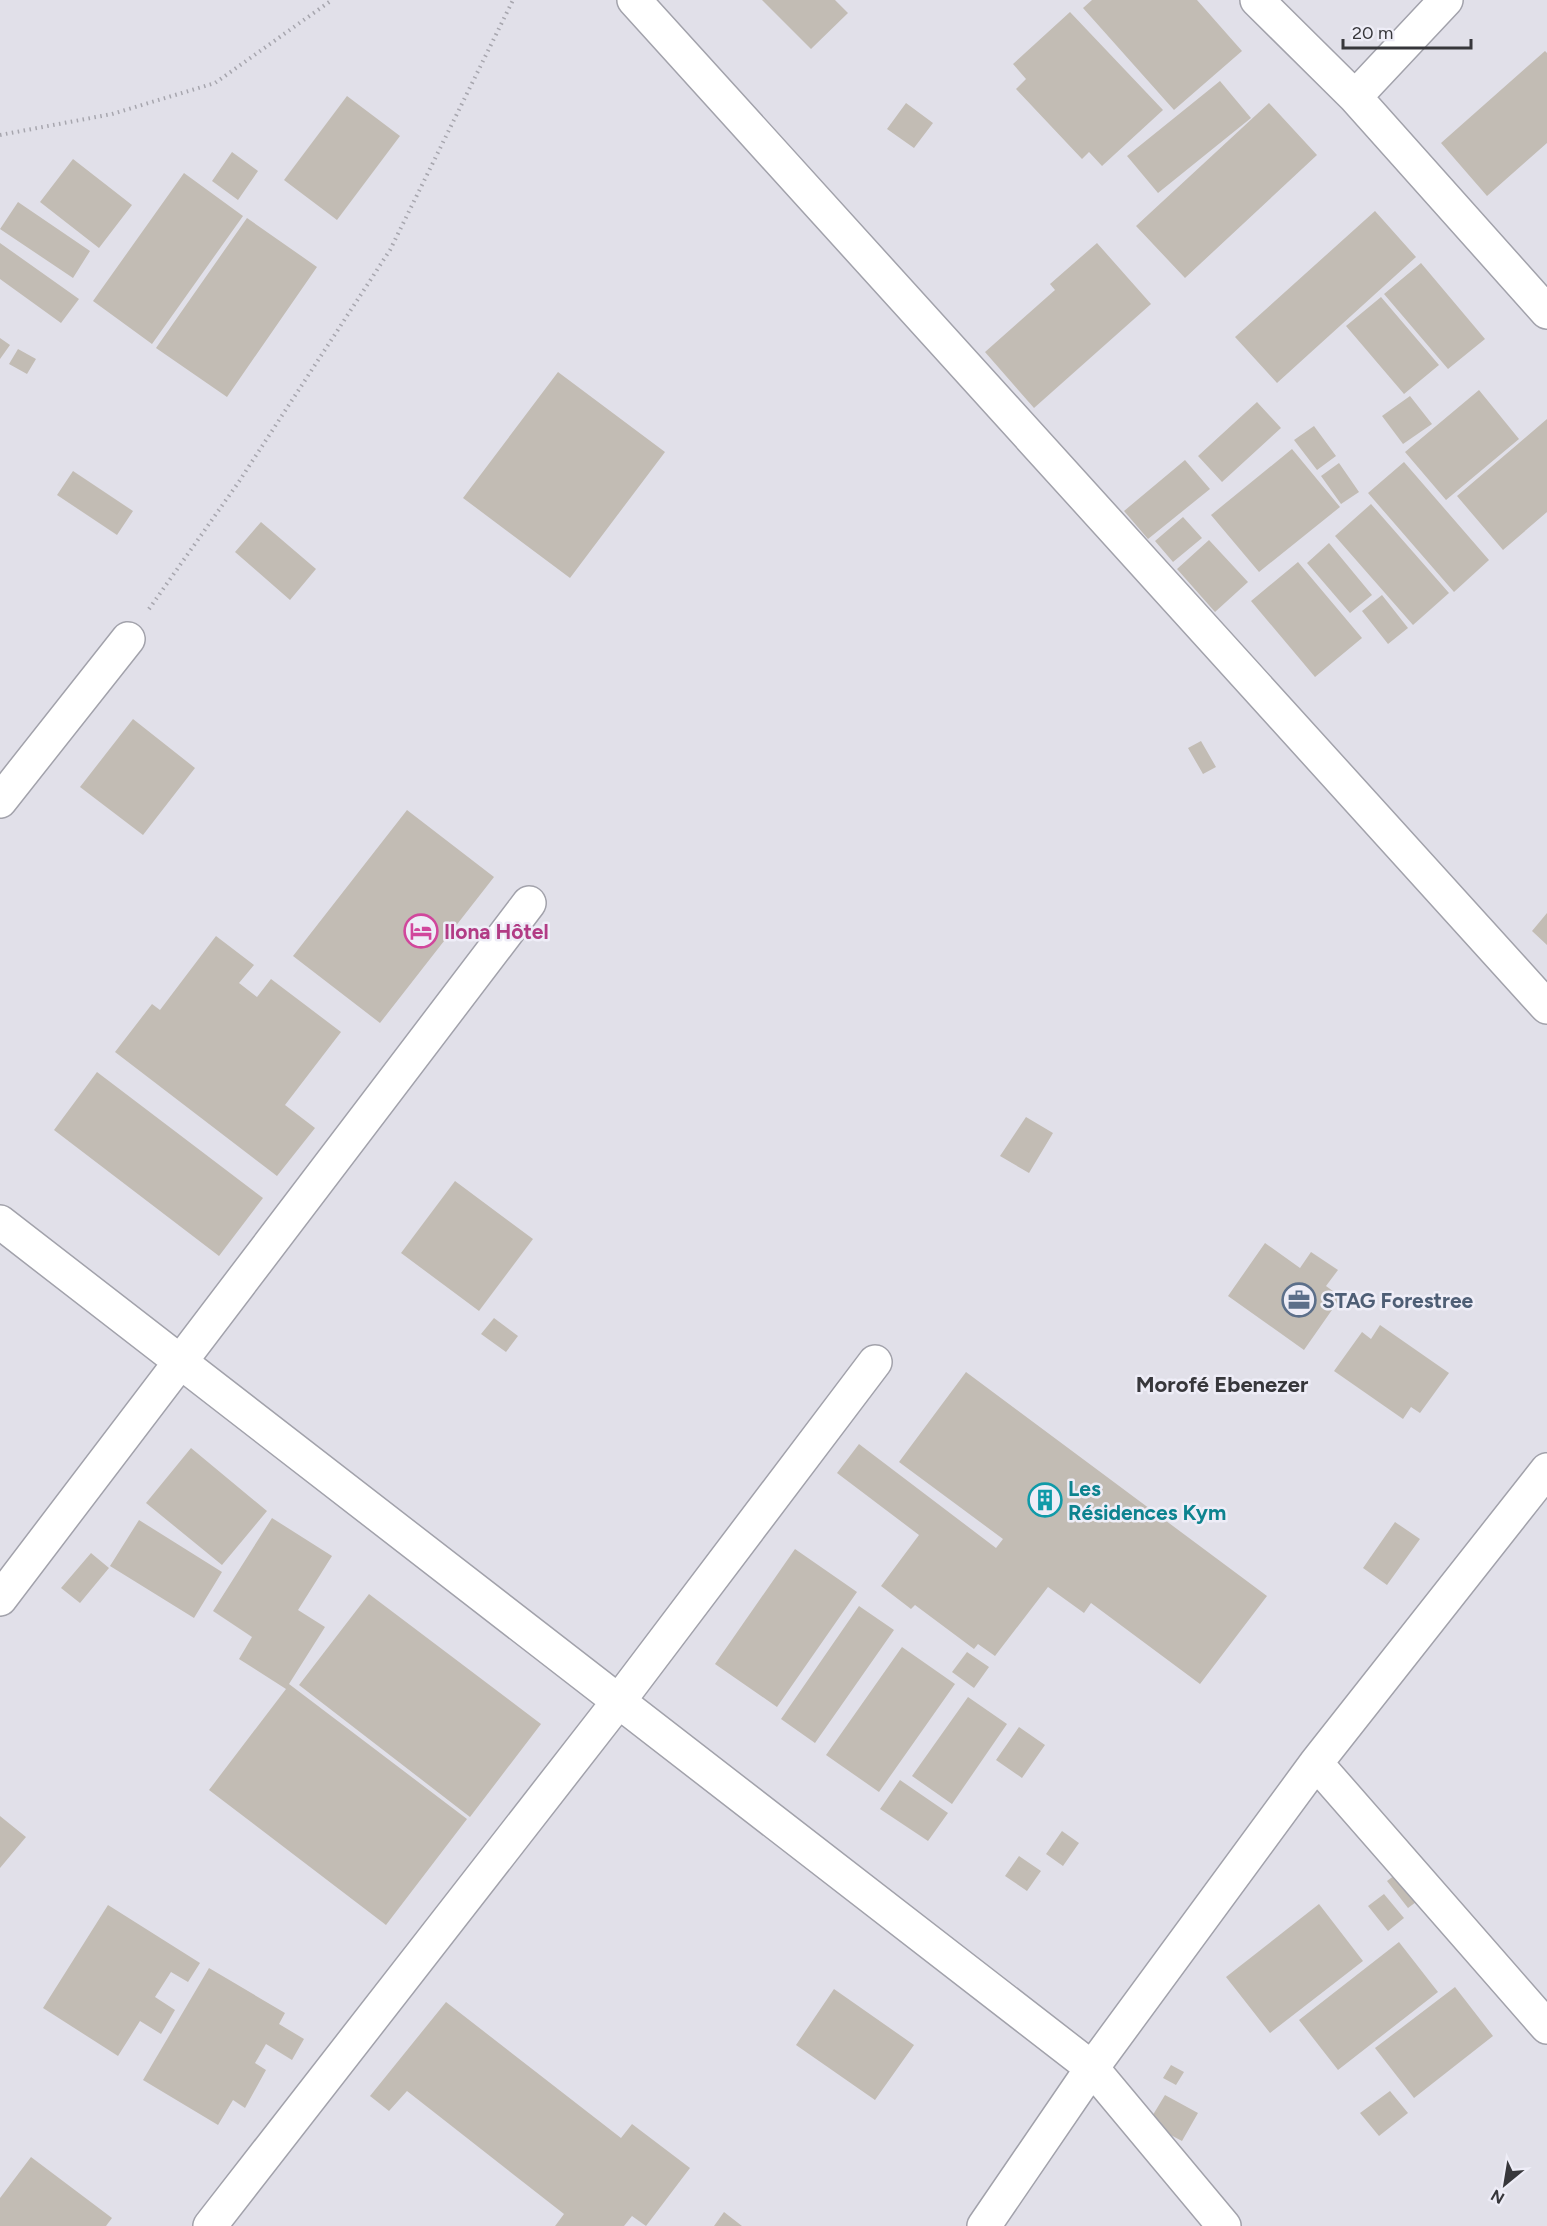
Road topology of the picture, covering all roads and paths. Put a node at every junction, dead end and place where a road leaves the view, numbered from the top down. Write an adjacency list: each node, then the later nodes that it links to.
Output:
1 (332, 0): 7 (path)
2 (513, 0): 9 (path)
3 (634, 0): 12 (street)
4 (1257, 0): 6 (street)
5 (1446, 0): 6 (street)
6 (1355, 97): 8 (street)
7 (0, 135)
8 (1547, 312)
9 (128, 639): 10 (street)
10 (0, 801)
11 (529, 903): 14 (street)
12 (1547, 1007)
13 (0, 1222): 14 (street)
14 (179, 1361): 17 (street); 18 (street)
15 (875, 1362): 18 (street)
16 (1547, 1470): 19 (street)
17 (0, 1599)
18 (618, 1702): 21 (street); 22 (street)
19 (1316, 1763): 20 (street); 21 (street)
20 (1547, 2027)
21 (1092, 2068): 23 (street); 24 (street)
22 (210, 2226)
23 (984, 2226)
24 (1224, 2226)

